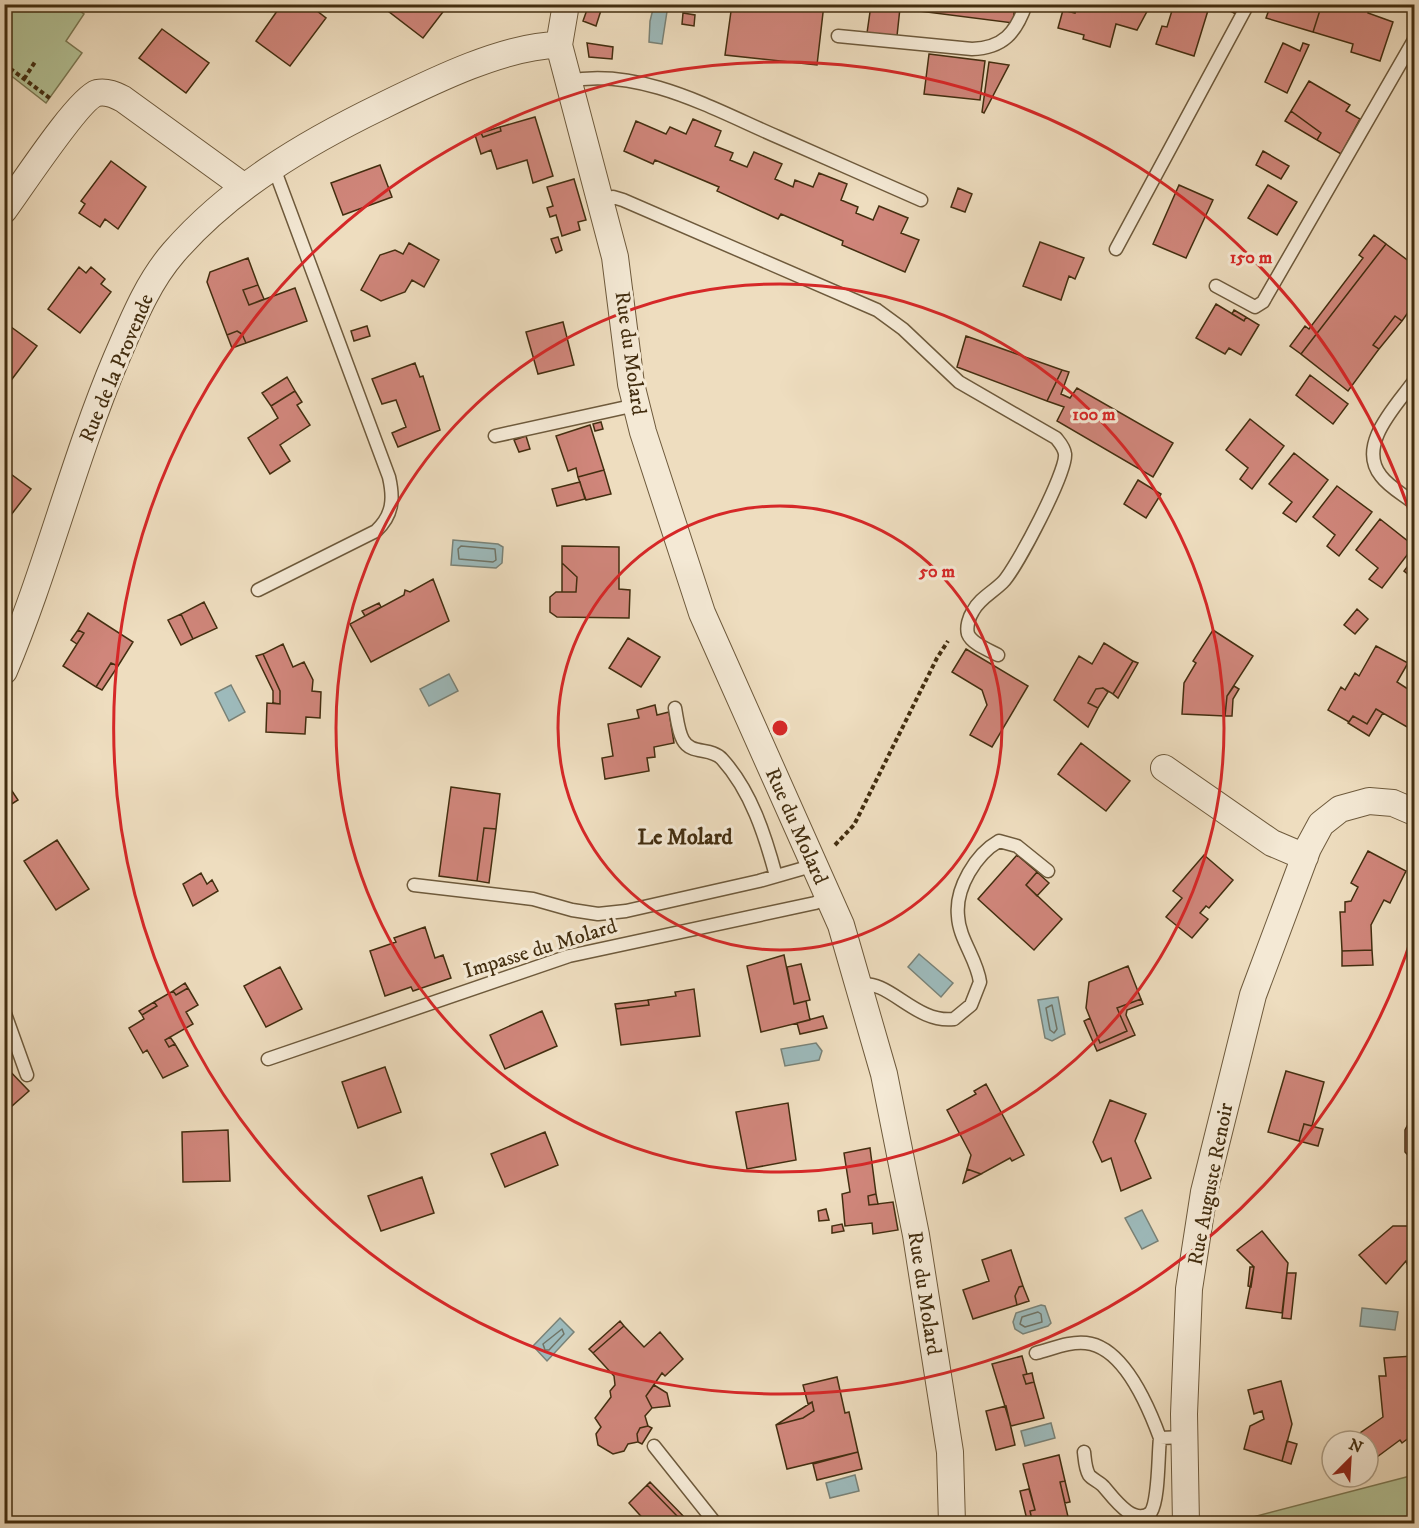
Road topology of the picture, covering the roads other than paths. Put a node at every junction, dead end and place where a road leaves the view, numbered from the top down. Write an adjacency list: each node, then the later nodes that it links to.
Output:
1 (566, 4): 6 (street, Rue du Molard)
2 (1026, 4): 4 (lane)
3 (1248, 4): 13 (lane)
4 (838, 36)
5 (1414, 40): 14 (lane)
6 (559, 45): 7 (street, Rue du Molard); 8 (street, Rue de la Provende)
7 (568, 81): 10 (lane); 11 (street, Rue du Molard)
8 (274, 168): 9 (street, Rue de la Provende); 19 (lane)
9 (243, 186): 12 (street); 21 (street, Rue de la Provende)
10 (921, 200)
11 (600, 201): 16 (street, Rue du Molard); 20 (lane)
12 (4, 210)
13 (1116, 249)
14 (1216, 286)
15 (1414, 381): 18 (lane)
16 (636, 405): 17 (lane); 25 (street, Rue du Molard)
17 (495, 436)
18 (1414, 503)
19 (258, 591)
20 (998, 655)
21 (4, 671)
22 (675, 708): 28 (lane)
23 (1164, 768): 26 (street)
24 (1414, 812): 26 (street, Rue Auguste Renoir)
25 (817, 856): 28 (lane); 30 (street, Rue du Molard)
26 (1305, 857): 36 (street, Rue Auguste Renoir)
27 (1048, 871): 31 (lane)
28 (776, 876): 29 (lane)
29 (414, 885)
30 (829, 897): 31 (street, Rue du Molard); 33 (lane, Impasse du Molard)
31 (860, 985): 40 (street, Rue du Molard)
32 (4, 1011): 34 (lane)
33 (268, 1059)
34 (27, 1075)
35 (1036, 1353): 36 (lane)
36 (1173, 1438): 38 (lane); 41 (street, Rue Auguste Renoir)
37 (654, 1446): 39 (lane)
38 (1084, 1452)
39 (716, 1524)
40 (952, 1524)
41 (1186, 1524)

